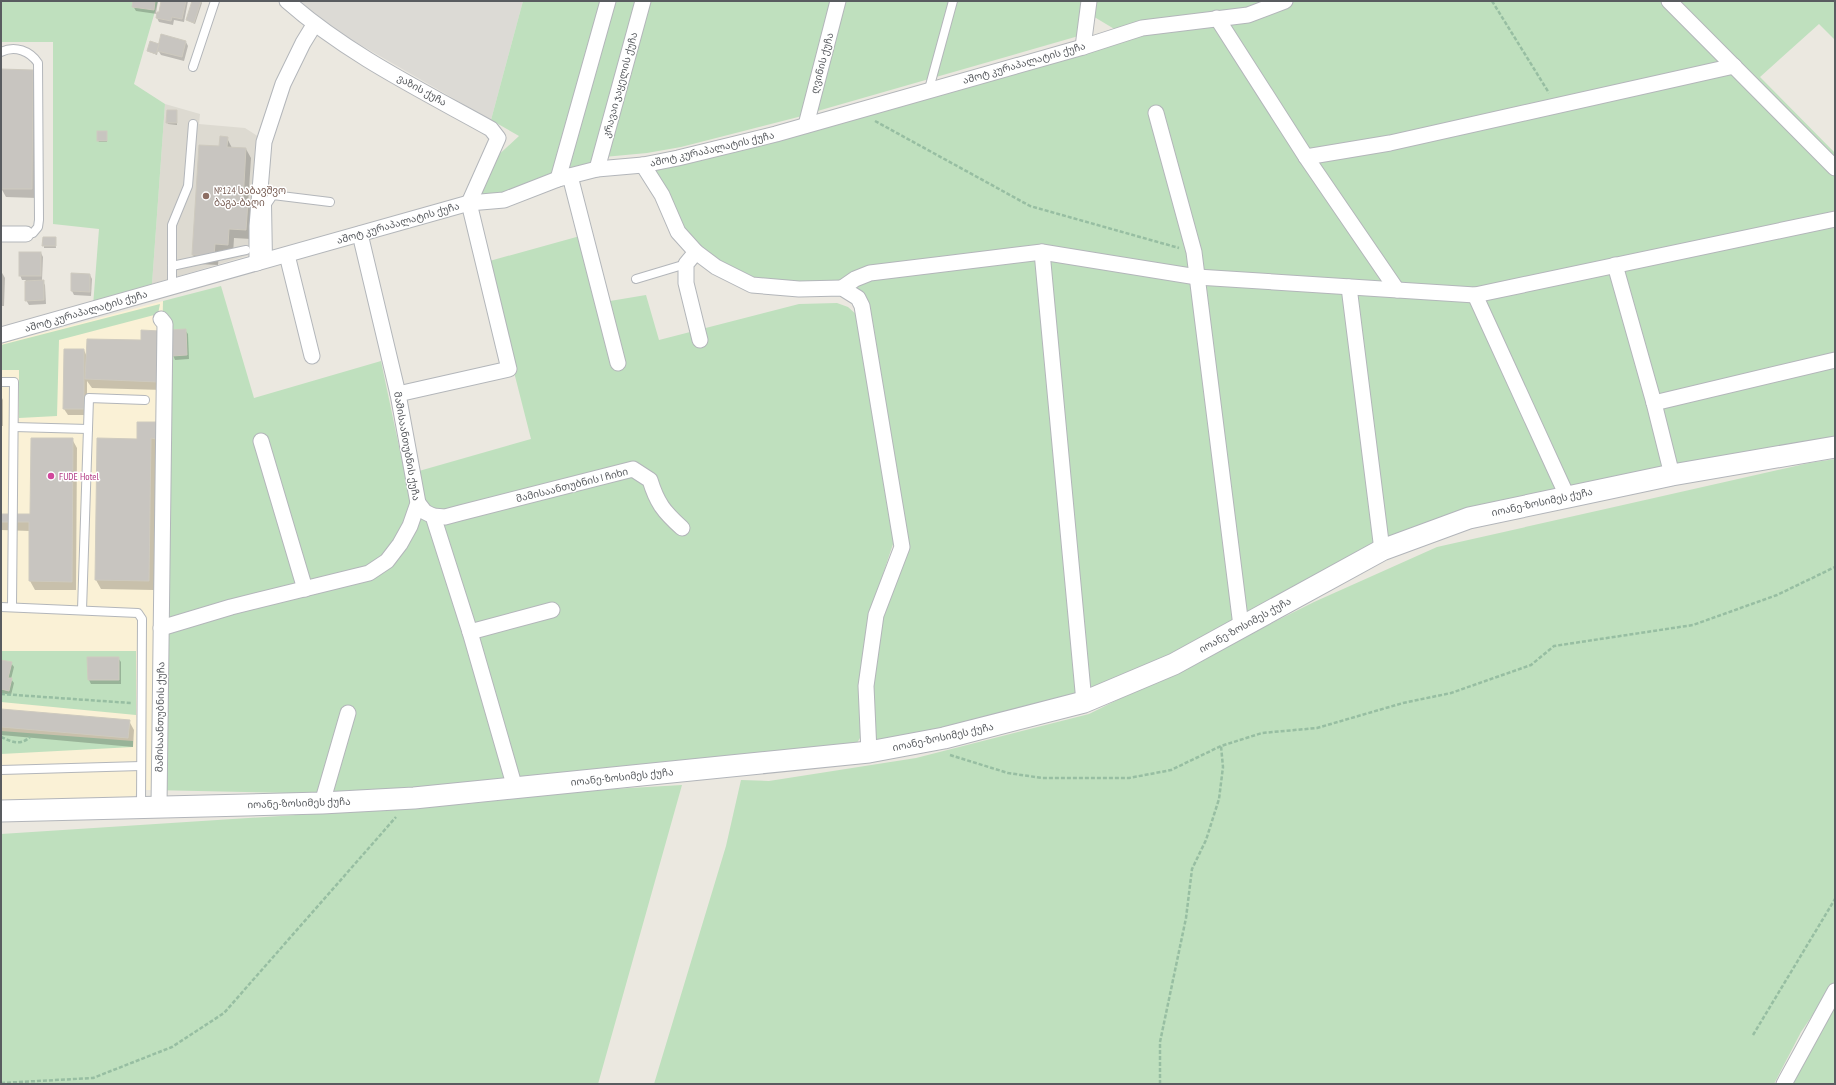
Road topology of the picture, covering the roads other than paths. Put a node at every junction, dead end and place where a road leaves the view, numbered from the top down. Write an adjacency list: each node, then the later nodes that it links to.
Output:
1 (215, 1): 15 (lane)
2 (286, 1): 11 (street, ვაზის ქუჩა)
3 (608, 1): 24 (street)
4 (643, 1): 23 (street, კრავაი ჯაყელის ქუჩა)
5 (838, 1): 19 (street, ღვინის ქუჩა)
6 (953, 1): 16 (lane)
7 (1089, 1): 12 (street)
8 (1285, 1): 10 (street, აშოტ კურაპალატის ქუჩა)
9 (1669, 1): 14 (street)
10 (1218, 18): 12 (street, აშოტ კურაპალატის ქუჩა); 20 (street)
11 (314, 25): 26 (street, ვაზის ქუჩა); 35 (street)
12 (1083, 47): 16 (street, აშოტ კურაპალატის ქუჩა)
13 (1, 52): 29 (lane)
14 (1734, 66): 20 (street); 22 (street)
15 (193, 67)
16 (929, 89): 19 (street, აშოტ კურაპალატის ქუჩა)
17 (1156, 113): 39 (street)
18 (193, 124): 38 (lane)
19 (806, 125): 21 (street, აშოტ კურაპალატის ქუჩა)
20 (1306, 157): 44 (street)
21 (643, 165): 23 (street, აშოტ კურაპალატის ქუჩა); 32 (street)
22 (1835, 168)
23 (598, 169): 24 (street, აშოტ კურაპალატის ქუჩა)
24 (564, 178): 26 (street, აშოტ კურაპალატის ქუჩა); 51 (street)
25 (330, 202): 35 (lane)
26 (469, 204): 30 (street, აშოტ კურაპალატის ქუჩა); 53 (street)
27 (1835, 219): 37 (street)
28 (1, 234): 29 (street)
29 (26, 234)
30 (360, 234): 34 (street, აშოტ კურაპალატის ქუჩა); 53 (street, მამისაანთუბნის ქუჩა)
31 (246, 250): 38 (lane)
32 (696, 252): 36 (street); 43 (street)
33 (1042, 252): 39 (street); 43 (street); 74 (street)
34 (287, 255): 35 (street, აშოტ კურაპალატის ქუჩა); 49 (street)
35 (262, 262): 41 (street, აშოტ კურაპალატის ქუჩა)
36 (686, 264): 40 (lane); 48 (street)
37 (1615, 265): 45 (street); 55 (street)
38 (172, 266): 41 (lane)
39 (1197, 277): 42 (street); 71 (street)
40 (636, 279)
41 (172, 287): 47 (street, აშოტ კურაპალატის ქუჩა)
42 (1349, 287): 44 (street); 65 (street)
43 (842, 288): 76 (street)
44 (1397, 290): 45 (street)
45 (1475, 295): 61 (street)
46 (161, 319): 72 (street, მამისაანთუბნის ქუჩა)
47 (1, 335)
48 (700, 340)
49 (312, 356)
50 (1835, 360): 55 (street)
51 (618, 363)
52 (1, 382): 56 (lane)
53 (398, 394): 62 (street, მამისაანთუბნის ქუჩა)
54 (145, 400): 57 (lane)
55 (1654, 402): 60 (street)
56 (14, 427): 57 (lane); 68 (lane)
57 (88, 429): 69 (lane)
58 (261, 441): 66 (street)
59 (1835, 447): 60 (street, იოანე-ზოსიმეს ქუჩა)
60 (1672, 475): 61 (street, იოანე-ზოსიმეს ქუჩა)
61 (1567, 496): 65 (street, იოანე-ზოსიმეს ქუჩა)
62 (418, 503): 63 (street); 66 (street, მამისაანთუბნის ქუჩა)
63 (433, 516): 64 (street, მამისაანთუბნის I ჩიხი); 73 (street)
64 (682, 528)
65 (1382, 550): 71 (street, იოანე-ზოსიმეს ქუჩა)
66 (305, 589): 72 (street, მამისაანთუბნის ქუჩა)
67 (1, 607): 68 (lane)
68 (12, 608): 69 (lane)
69 (82, 610): 77 (lane)
70 (552, 610): 73 (street)
71 (1241, 626): 74 (street, იოანე-ზოსიმეს ქუჩა)
72 (161, 628): 81 (street, მამისაანთუბნის ქუჩა)
73 (470, 632): 79 (street)
74 (1084, 702): 76 (street, იოანე-ზოსიმეს ქუჩა)
75 (348, 713): 80 (street)
76 (869, 752): 79 (street, იოანე-ზოსიმეს ქუჩა)
77 (141, 766): 78 (lane); 81 (lane)
78 (1, 770)
79 (515, 788): 80 (street, იოანე-ზოსიმეს ქუჩა)
80 (322, 803): 81 (street, იოანე-ზოსიმეს ქუჩა)
81 (150, 806): 82 (street, იოანე-ზოსიმეს ქუჩა)
82 (1, 811)
83 (1835, 991): 84 (street)
84 (1784, 1084)

